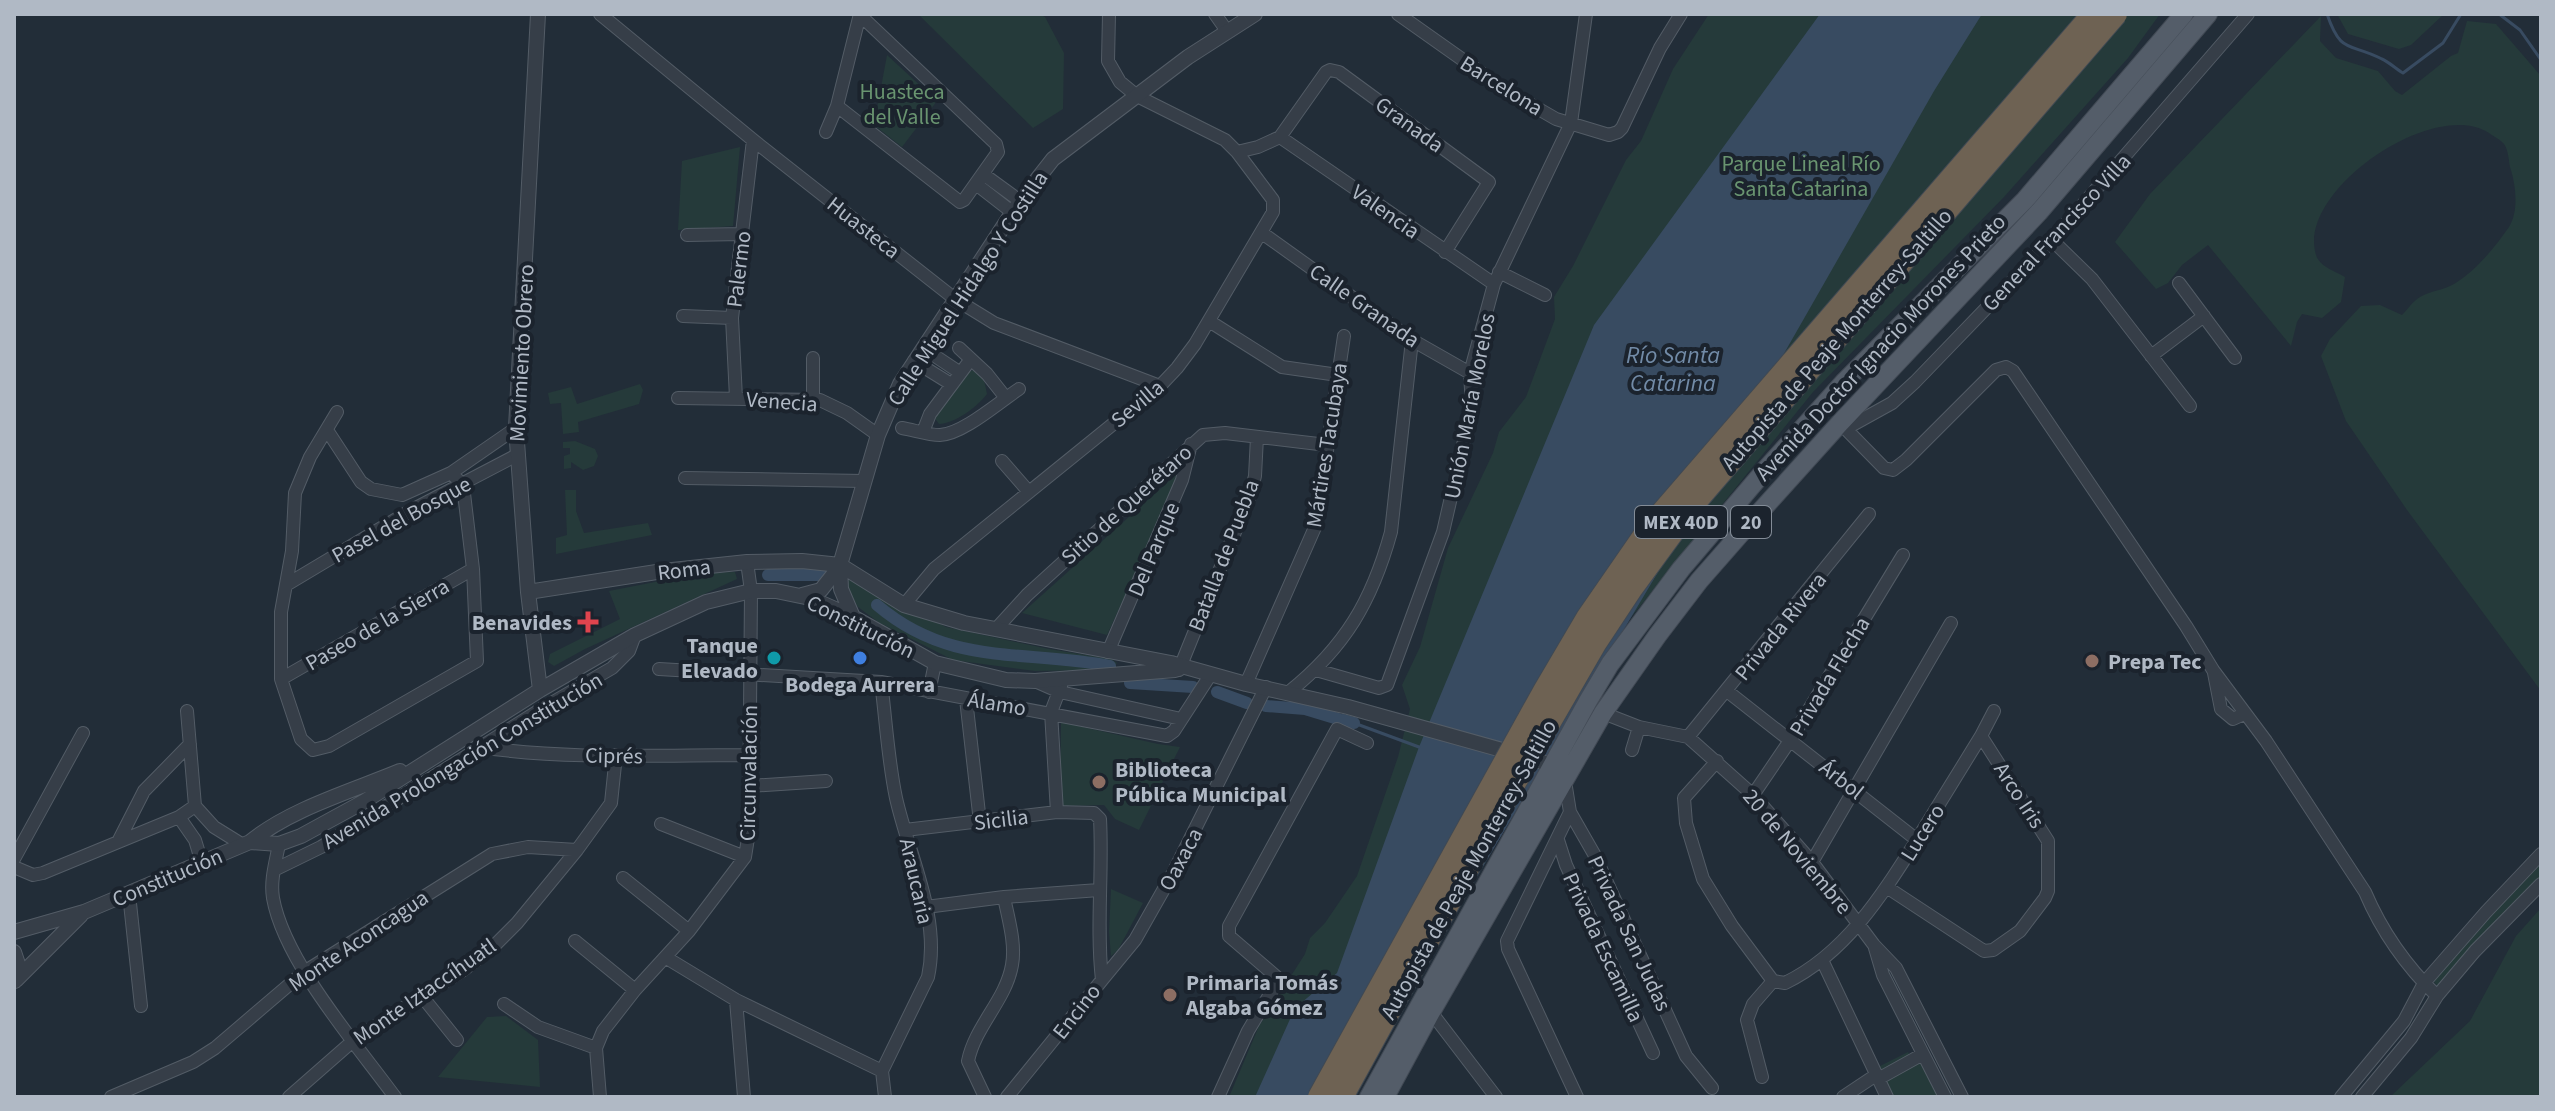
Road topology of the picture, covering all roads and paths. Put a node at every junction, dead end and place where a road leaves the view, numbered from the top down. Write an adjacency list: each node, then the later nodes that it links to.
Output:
1 (538, 14): 60 (street, Movimiento Obrero)
2 (600, 14): 21 (street, Huasteca)
3 (1109, 14): 16 (street)
4 (1215, 14): 15 (street)
5 (1255, 14): 15 (street, Calle Miguel Hidalgo Y Costilla)
6 (1398, 14): 18 (street, Barcelona)
7 (1586, 14): 18 (street, Unión María Morelos)
8 (1681, 14): 18 (street, Barcelona)
9 (2093, 14): 203 (highway, Autopista de Peaje Monterrey-Saltillo / MEX 40D, bridge)
10 (2116, 14): 204 (highway, Autopista de Peaje Monterrey-Saltillo / MEX 40D, bridge)
11 (2184, 14): 34 (main road, Avenida Doctor Ignacio Morones Prieto / 20)
12 (2208, 14): 59 (main road, Avenida Doctor Ignacio Morones Prieto / 20)
13 (2248, 14): 28 (street, General Francisco Villa)
14 (860, 15): 17 (street); 23 (street)
15 (1227, 31): 16 (street, Calle Miguel Hidalgo Y Costilla)
16 (1137, 96): 22 (street); 24 (street, Calle Miguel Hidalgo Y Costilla)
17 (837, 106): 19 (street); 23 (street)
18 (1571, 123): 30 (street, Unión María Morelos)
19 (826, 132)
20 (1280, 137): 22 (street); 29 (street, Valencia); 29 (street, Granada)
21 (753, 140): 26 (street, Palermo); 33 (street, Huasteca)
22 (1237, 152): 25 (street, Sevilla)
23 (980, 179): 24 (street)
24 (1016, 206): 33 (street, Calle Miguel Hidalgo Y Costilla)
25 (1262, 233): 38 (street, Sevilla); 40 (street, Calle Granada)
26 (742, 234): 27 (street); 37 (street, Palermo)
27 (687, 235)
28 (2052, 240): 43 (street); 59 (street, General Francisco Villa)
29 (1445, 252): 30 (street, Valencia)
30 (1496, 278): 32 (street, Valencia); 48 (street, Unión María Morelos)
31 (2179, 283): 36 (street)
32 (1545, 295)
33 (955, 299): 42 (street, Calle Miguel Hidalgo Y Costilla); 51 (street, Huasteca)
34 (1912, 313): 59 (main road); 128 (main road, Avenida Doctor Ignacio Morones Prieto / 20)
35 (683, 316): 37 (street)
36 (2204, 316): 43 (street); 45 (street)
37 (732, 318): 54 (street, Palermo)
38 (1209, 321): 49 (street); 51 (street, Sevilla)
39 (1344, 336): 49 (street, Mártires Tacubaya)
40 (1412, 340): 48 (street, Calle Granada); 95 (street)
41 (959, 348): 46 (street)
42 (918, 354): 47 (street); 50 (street); 64 (street, Calle Miguel Hidalgo Y Costilla)
43 (2151, 356): 57 (street)
44 (813, 358): 56 (street)
45 (2235, 358)
46 (971, 359): 47 (street); 55 (street)
47 (959, 372): 50 (street)
48 (1470, 373): 95 (street, Unión María Morelos)
49 (1338, 375): 67 (street, Mártires Tacubaya)
50 (951, 384): 63 (street)
51 (1160, 386): 74 (street, Sevilla)
52 (1019, 389): 55 (street)
53 (678, 398): 54 (street, Venecia)
54 (736, 398): 56 (street, Venecia)
55 (1006, 398): 63 (street)
56 (813, 399): 64 (street, Venecia)
57 (2190, 406)
58 (337, 412): 62 (street)
59 (1843, 426): 113 (main road, Avenida Doctor Ignacio Morones Prieto / 20); 176 (street)
60 (516, 428): 68 (street, Movimiento Obrero); 70 (street)
61 (902, 428): 63 (street)
62 (327, 430): 75 (street); 82 (street)
63 (923, 432)
64 (878, 435): 72 (street, Calle Miguel Hidalgo Y Costilla)
65 (1257, 437): 66 (street, Sitio de Querétaro); 67 (street, Sitio de Querétaro); 93 (street, Batalla de Puebla)
66 (1191, 444): 89 (street, Sitio de Querétaro); 91 (street, Del Parque)
67 (1327, 445): 101 (street, Mártires Tacubaya)
68 (517, 455): 73 (street, Pasel del Bosque); 84 (street, Movimiento Obrero)
69 (1002, 461): 74 (street)
70 (451, 473): 73 (street); 75 (street)
71 (685, 478): 72 (street)
72 (864, 481): 80 (street, Calle Miguel Hidalgo Y Costilla)
73 (463, 485): 76 (street, Pasel del Bosque); 81 (street)
74 (1029, 492): 86 (street, Sevilla)
75 (402, 495): 76 (street)
76 (408, 512): 82 (street, Pasel del Bosque)
77 (1869, 514): 105 (street, Privada Rivera)
78 (1903, 555): 119 (street, Privada Flecha)
79 (747, 562): 80 (street, Roma); 83 (street, Circunvalación); 84 (street, Roma)
80 (840, 565): 85 (street); 86 (street, Constitución); 87 (street)
81 (473, 569): 99 (street, Paseo de la Sierra); 99 (street)
82 (286, 585): 99 (street)
83 (751, 591): 85 (street, Constitución); 90 (street, Constitución); 96 (street, Circunvalación)
84 (528, 592): 104 (street, Movimiento Obrero)
85 (800, 595): 87 (street, Constitución)
86 (904, 605): 89 (street, Constitución)
87 (853, 617): 92 (street, Constitución)
88 (1951, 623): 131 (street)
89 (996, 629): 91 (street, Constitución)
90 (635, 635): 104 (street, Constitución); 109 (street, Avenida Prolongación Constitución)
91 (1114, 654): 93 (street, Constitución); 97 (street)
92 (935, 663): 102 (street, Constitución); 106 (street)
93 (1182, 668): 97 (street, Constitución); 98 (street, Constitución)
94 (659, 669): 96 (street, Álamo)
95 (1316, 670): 107 (street)
96 (749, 672): 100 (street, Álamo); 125 (street, Circunvalación)
97 (1115, 674): 102 (street, Constitución)
98 (1211, 674): 101 (street, Constitución); 114 (street)
99 (281, 679)
100 (881, 682): 106 (street, Álamo); 141 (street, Araucaria)
101 (1246, 684): 103 (street, Constitución)
102 (1061, 686): 112 (street); 114 (street)
103 (1266, 687): 107 (street, Constitución); 173 (street, Oaxaca)
104 (540, 690): 109 (street); 126 (street, Constitución)
105 (1727, 691): 118 (street, Privada Rivera); 119 (street, Árbol)
106 (929, 692): 108 (street, Álamo)
107 (1289, 692): 128 (street, Constitución, bridge)
108 (966, 699): 112 (street, Álamo); 138 (street)
109 (543, 708): 122 (street, Avenida Prolongación Constitución)
110 (187, 711): 121 (street)
111 (1994, 711): 117 (street, Lucero)
112 (1051, 712): 114 (street, Álamo); 134 (street)
113 (1603, 713): 115 (street, 20 de Noviembre); 128 (main road, Avenida Doctor Ignacio Morones Prieto / 20)
114 (1181, 719)
115 (1639, 727): 118 (street, 20 de Noviembre); 123 (street)
116 (83, 733): 151 (street)
117 (1981, 736): 145 (street, Lucero); 158 (street, Arco Iris)
118 (1688, 737): 127 (street, 20 de Noviembre)
119 (1791, 739): 131 (street, Árbol); 132 (street, Privada Flecha)
120 (1367, 743): 202 (street)
121 (190, 744): 133 (street); 142 (street)
122 (479, 747): 124 (street, Ciprés); 155 (street, Avenida Prolongación Constitución)
123 (1632, 750)
124 (616, 755): 125 (street, Ciprés); 148 (street, Monte Iztaccíhuatl)
125 (749, 755): 130 (street, Circunvalación)
126 (430, 758): 146 (street, Constitución); 147 (street, Constitución)
127 (1717, 761): 132 (street, 20 de Noviembre); 174 (street)
128 (1552, 769): 135 (street); 183 (main road, Avenida Doctor Ignacio Morones Prieto / 20); 205 (main road, Avenida Doctor Ignacio Morones Prieto / 20)
129 (826, 781): 130 (street)
130 (749, 786): 150 (street, Circunvalación)
131 (1854, 788): 145 (street, Árbol); 152 (street)
132 (1753, 795): 152 (street, 20 de Noviembre)
133 (195, 806): 137 (street); 140 (street)
134 (1057, 812): 136 (street, Sicilia); 138 (street, Sicilia)
135 (1570, 812): 144 (street); 192 (street, Privada San Judas)
136 (1097, 814): 159 (street, Encino)
137 (179, 817): 142 (street); 143 (street)
138 (980, 822): 141 (street, Sicilia)
139 (661, 824): 150 (street)
140 (214, 827): 143 (street); 146 (street)
141 (905, 830): 162 (street, Araucaria)
142 (119, 840): 154 (street)
143 (195, 840): 153 (street)
144 (1558, 840): 187 (street, Privada Escamilla); 207 (street)
145 (1917, 840): 158 (street, Lucero)
146 (246, 844): 147 (street, Constitución); 153 (street, Constitución)
147 (279, 844): 155 (street)
148 (577, 850): 172 (street, Monte Aconcagua); 178 (street, Monte Iztaccíhuatl)
149 (2541, 854): 176 (street)
150 (745, 857): 165 (street, Circunvalación)
151 (14, 859)
152 (1812, 862): 164 (street, 20 de Noviembre)
153 (202, 863): 160 (street, Constitución)
154 (14, 867)
155 (274, 870): 172 (street)
156 (623, 878): 165 (street)
157 (2541, 884): 179 (street)
158 (1888, 888): 164 (street, Lucero)
159 (1099, 890): 161 (street); 173 (street, Encino)
160 (129, 894): 163 (street, Constitución); 182 (street)
161 (1004, 897): 162 (street); 200 (street)
162 (926, 907): 189 (street, Araucaria)
163 (84, 912): 166 (street, Constitución); 175 (street)
164 (1859, 924): 168 (street, 20 de Noviembre); 171 (street, Lucero)
165 (689, 931): 170 (street, Circunvalación)
166 (14, 932)
167 (575, 941): 177 (street)
168 (1874, 945): 188 (street); 211 (street)
169 (14, 952): 175 (street)
170 (665, 957): 177 (street, Circunvalación); 180 (street)
171 (1822, 960): 174 (street, Lucero); 191 (street)
172 (304, 972): 184 (street); 194 (street, Monte Aconcagua)
173 (1102, 980): 201 (street, Encino)
174 (1779, 982): 190 (street)
175 (15, 983)
176 (2424, 983): 179 (street); 212 (street)
177 (635, 990): 186 (street, Circunvalación)
178 (421, 995): 184 (street, Monte Iztaccíhuatl); 185 (street)
179 (2437, 996): 213 (street)
180 (736, 1000): 189 (street); 198 (street)
181 (504, 1004): 186 (street)
182 (141, 1006)
183 (1431, 1012): 193 (main road, Avenida Doctor Ignacio Morones Prieto / 20); 206 (street)
184 (354, 1040): 195 (street, Monte Iztaccíhuatl); 196 (street)
185 (457, 1040)
186 (596, 1048): 197 (street)
187 (1653, 1053)
188 (1923, 1054): 191 (street); 210 (street)
189 (882, 1071): 199 (street)
190 (1762, 1077)
191 (1877, 1077): 208 (street); 209 (street)
192 (1712, 1088)
193 (1389, 1094)
194 (111, 1097)
195 (289, 1097)
196 (395, 1097)
197 (600, 1097)
198 (744, 1097)
199 (885, 1097)
200 (985, 1097)
201 (1007, 1097)
202 (1218, 1097)
203 (1319, 1097)
204 (1342, 1097)
205 (1369, 1097)
206 (1496, 1097)
207 (1577, 1097)
208 (1843, 1097)
209 (1887, 1097)
210 (1945, 1097)
211 (1962, 1097)
212 (2341, 1097)
213 (2362, 1097)

